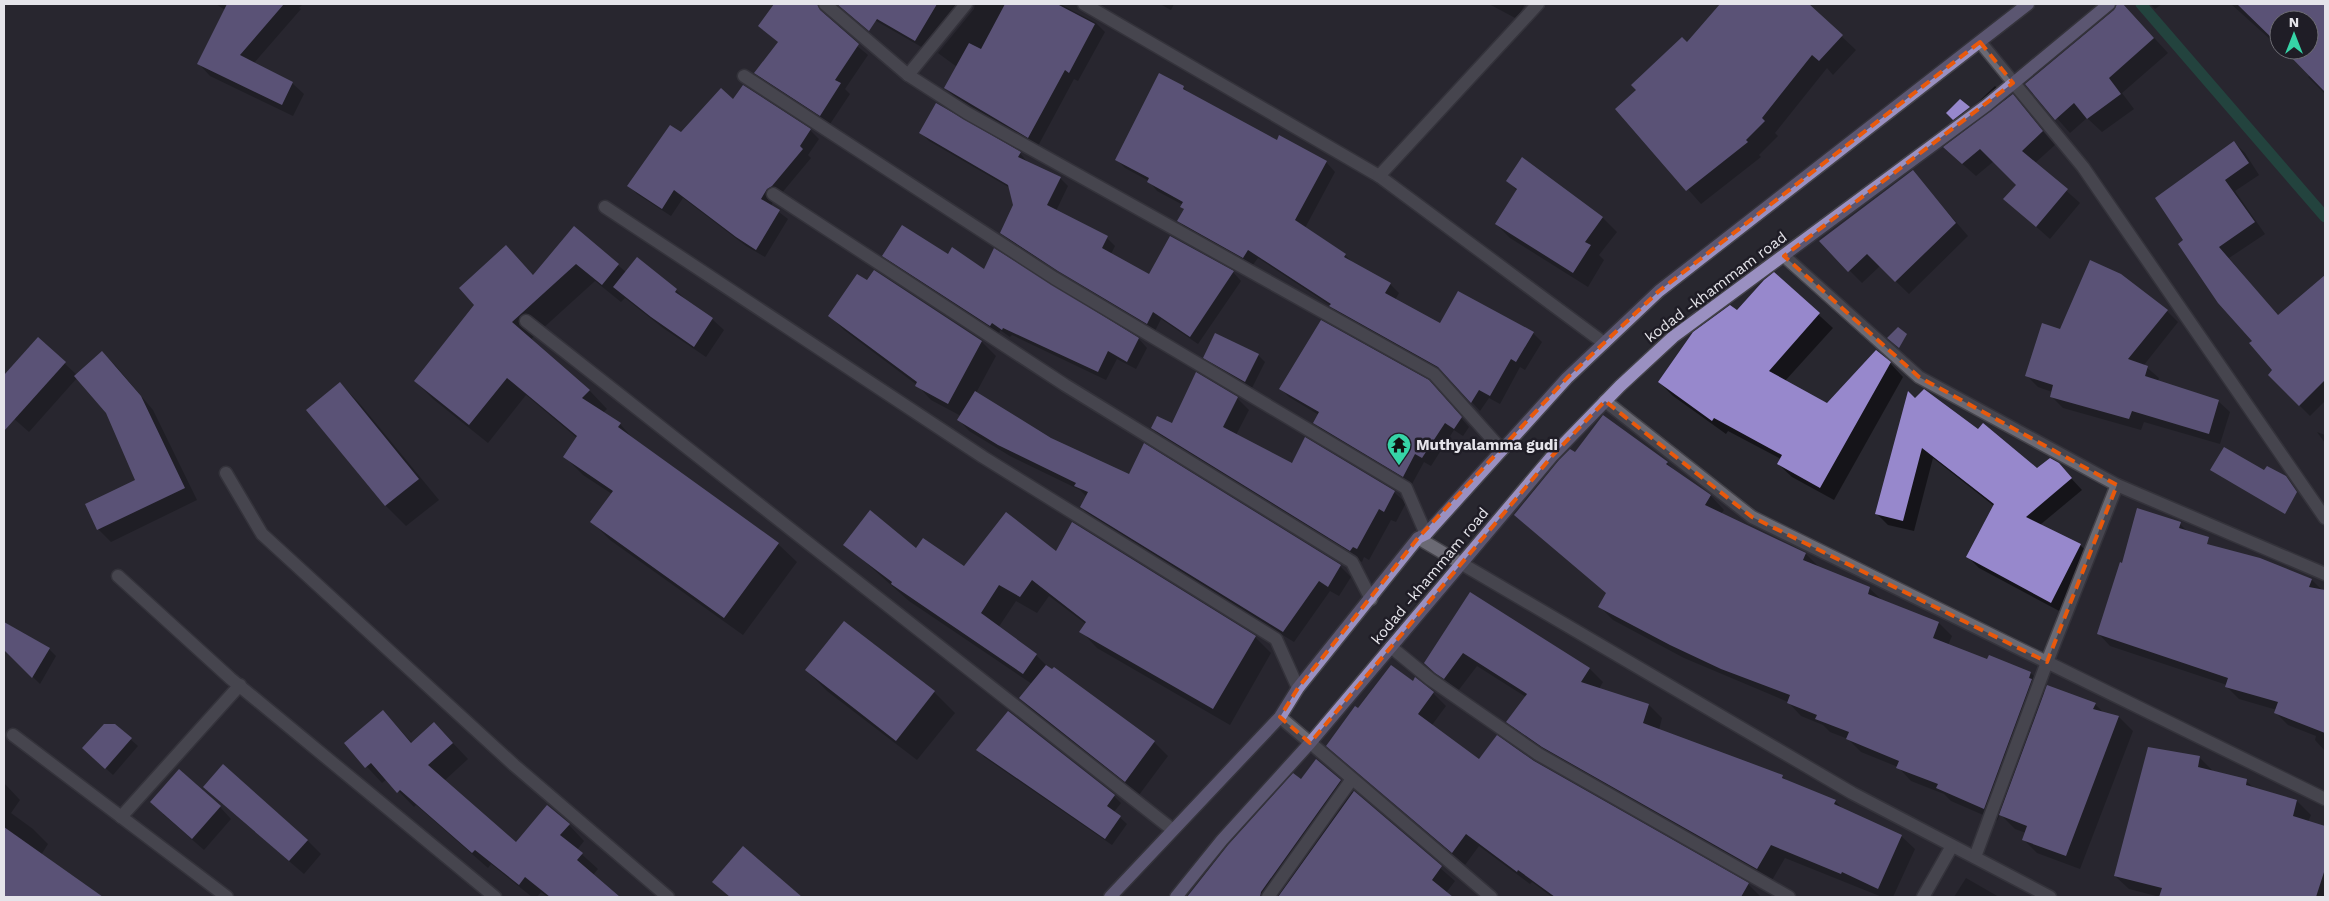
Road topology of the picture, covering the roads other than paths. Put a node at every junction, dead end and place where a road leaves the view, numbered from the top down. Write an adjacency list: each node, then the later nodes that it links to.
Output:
1 (825, 4): 8 (street)
2 (966, 4): 8 (street)
3 (1084, 4): 11 (street)
4 (1538, 4): 11 (street)
5 (2109, 4): 10 (main road, kodad -khammam road)
6 (2020, 6): 7 (main road, kodad -khammam road)
7 (1980, 42): 10 (street); 16 (main road, kodad -khammam road)
8 (908, 75): 18 (street)
9 (744, 76): 22 (street)
10 (2013, 83): 14 (main road, kodad -khammam road); 21 (street)
11 (1379, 176): 16 (street)
12 (773, 194): 26 (street)
13 (605, 207): 30 (street)
14 (1784, 256): 17 (main road, kodad -khammam road); 20 (street)
15 (526, 321): 37 (street)
16 (1604, 343): 18 (main road, kodad -khammam road)
17 (1605, 401): 23 (main road, kodad -khammam road); 28 (street)
18 (1502, 450): 22 (main road, kodad -khammam road)
19 (226, 473): 42 (street)
20 (2117, 485): 24 (street); 28 (street)
21 (2325, 518)
22 (1422, 536): 23 (street); 26 (main road, kodad -khammam road)
23 (1462, 564): 27 (main road, kodad -khammam road); 38 (street)
24 (2325, 574)
25 (118, 576): 29 (street)
26 (1371, 599): 30 (main road, kodad -khammam road)
27 (1391, 647): 33 (main road, kodad -khammam road); 47 (street)
28 (2047, 662): 35 (street); 39 (street)
29 (240, 685): 36 (street); 41 (street)
30 (1298, 688): 31 (main road, kodad -khammam road)
31 (1280, 717): 33 (street); 37 (main road, kodad -khammam road)
32 (13, 735): 36 (street)
33 (1310, 742): 34 (street); 44 (main road, kodad -khammam road)
34 (1352, 779): 45 (street); 46 (street)
35 (2325, 799)
36 (121, 817): 40 (street)
37 (1173, 830): 43 (main road, kodad -khammam road)
38 (1952, 846): 39 (street); 48 (street)
39 (1975, 857): 49 (street)
40 (227, 897)
41 (496, 897)
42 (668, 897)
43 (1110, 897)
44 (1176, 897)
45 (1268, 897)
46 (1491, 897)
47 (1789, 897)
48 (1923, 897)
49 (2050, 897)

